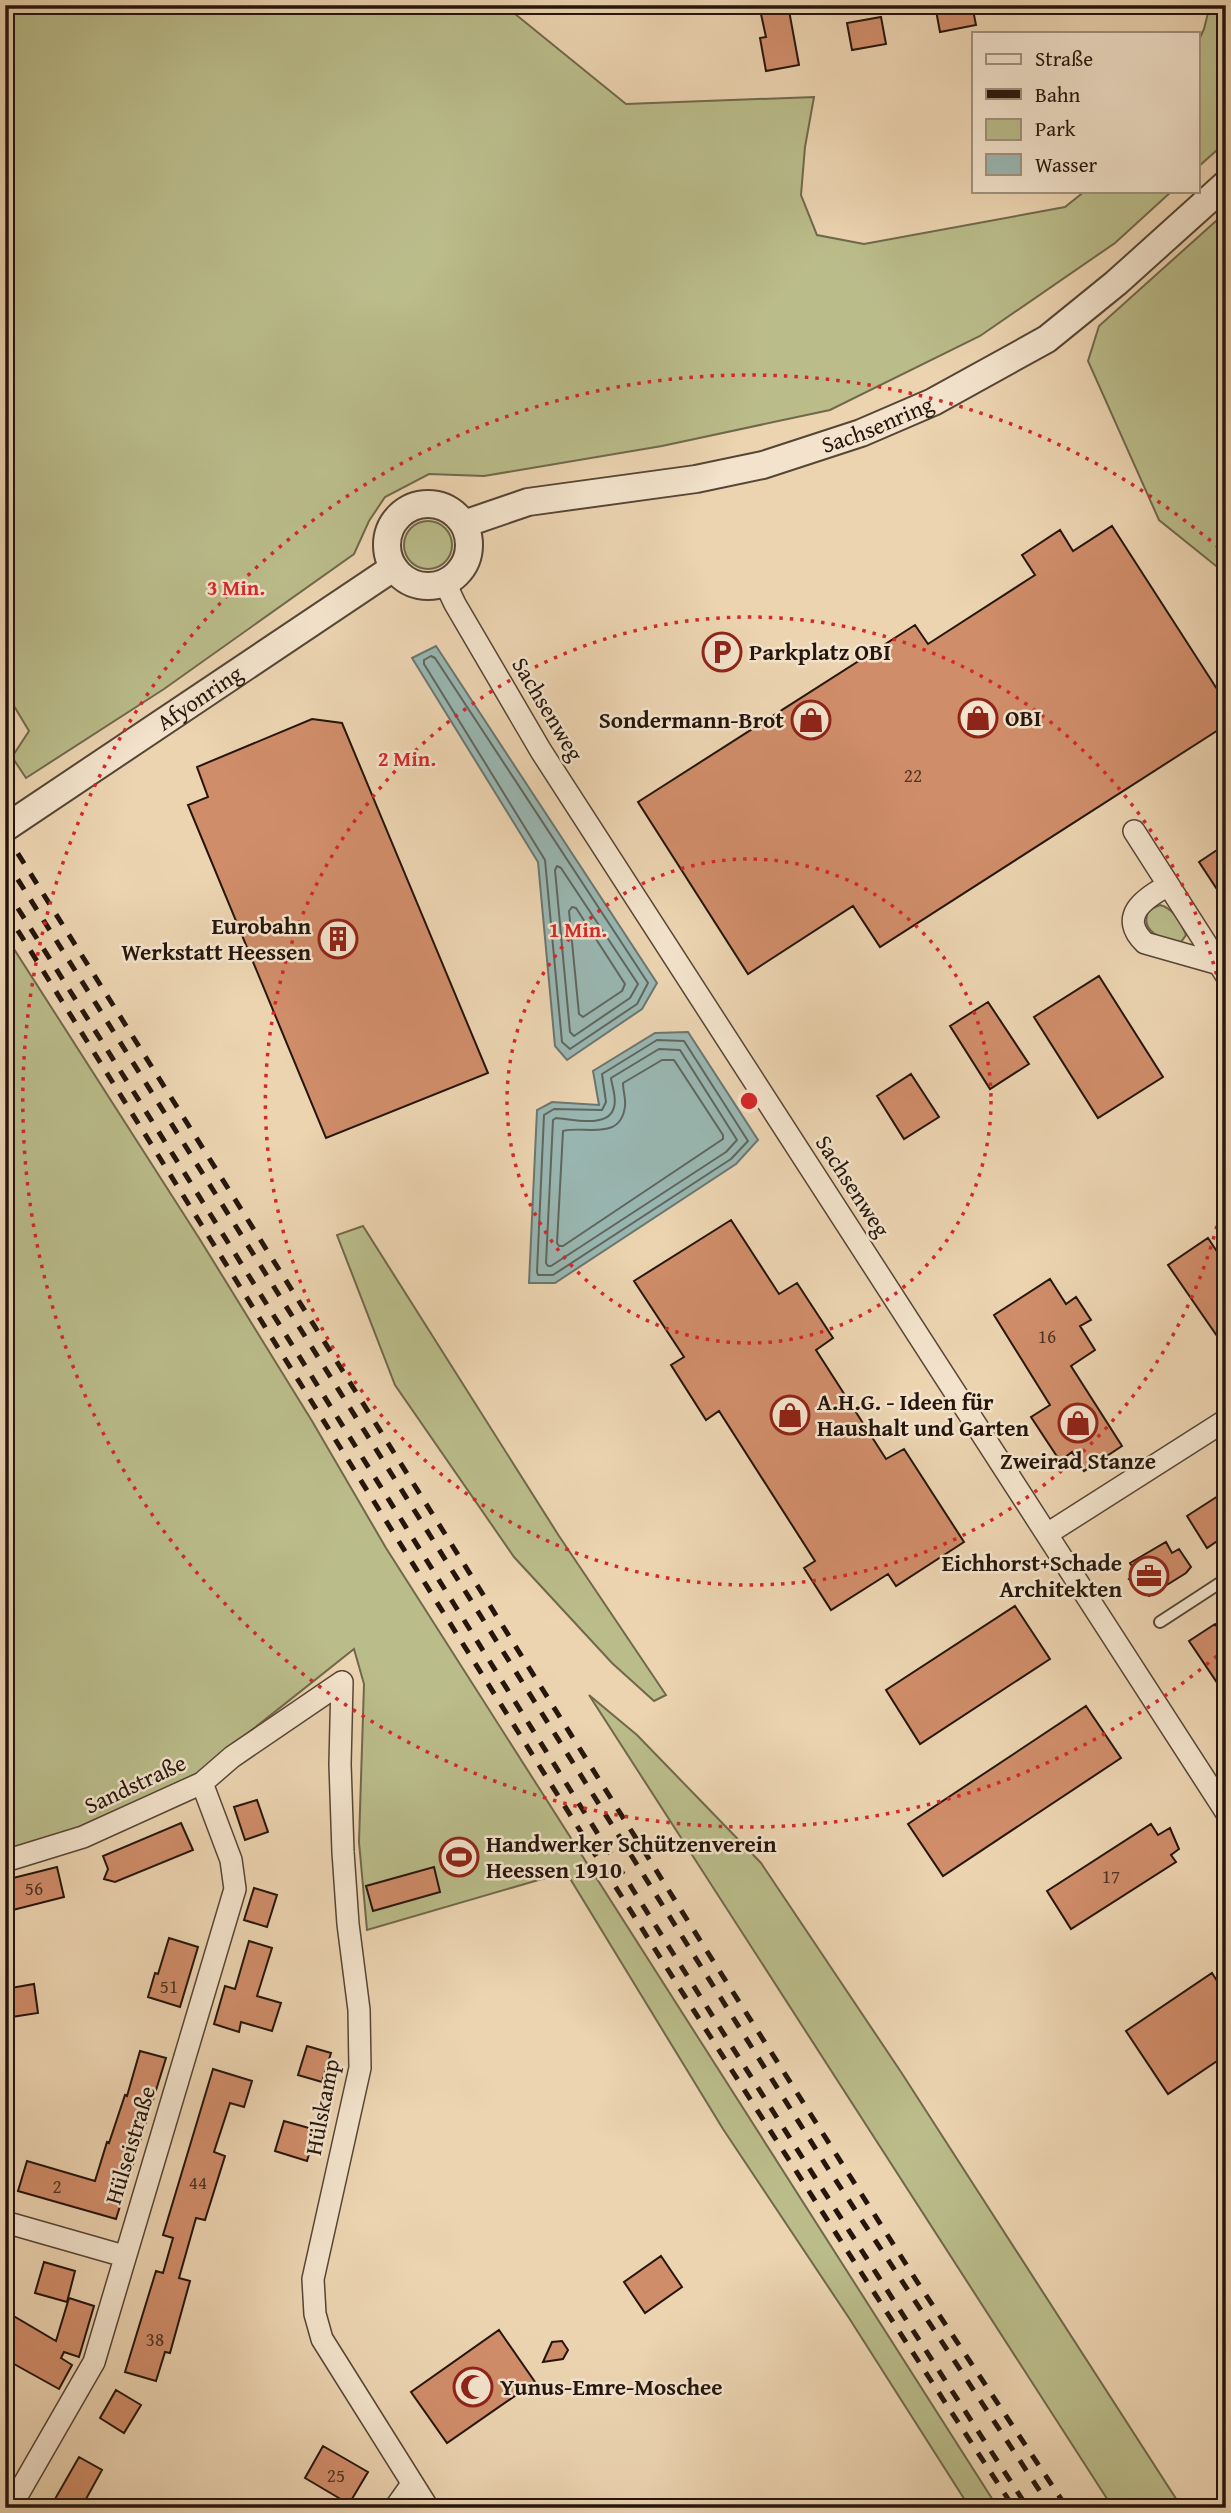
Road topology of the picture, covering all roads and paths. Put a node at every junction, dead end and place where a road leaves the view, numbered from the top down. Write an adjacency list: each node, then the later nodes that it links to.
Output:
1 (1226, 184): 2 (street, Sachsenring)
2 (464, 524): 3 (street); 4 (street)
3 (393, 568): 4 (street); 5 (street, Afyonring)
4 (445, 583): 10 (street, Sachsenweg)
5 (5, 828)
6 (1134, 831): 7 (street)
7 (1167, 886): 8 (street); 8 (street)
8 (1222, 970)
9 (1224, 1426): 10 (street)
10 (1047, 1534): 15 (street, Sachsenweg)
11 (1226, 1579): 12 (lane)
12 (1160, 1622)
13 (342, 1682): 14 (street, Sandstraße); 19 (street, Hülskamp)
14 (202, 1783): 16 (street, Sandstraße); 18 (street, Hülseistraße)
15 (1226, 1812)
16 (5, 1861)
17 (5, 2222): 18 (street)
18 (124, 2256): 20 (street, Hülseistraße)
19 (412, 2484): 21 (street); 22 (street, Hülskamp)
20 (10, 2508)
21 (395, 2508)
22 (428, 2508)

